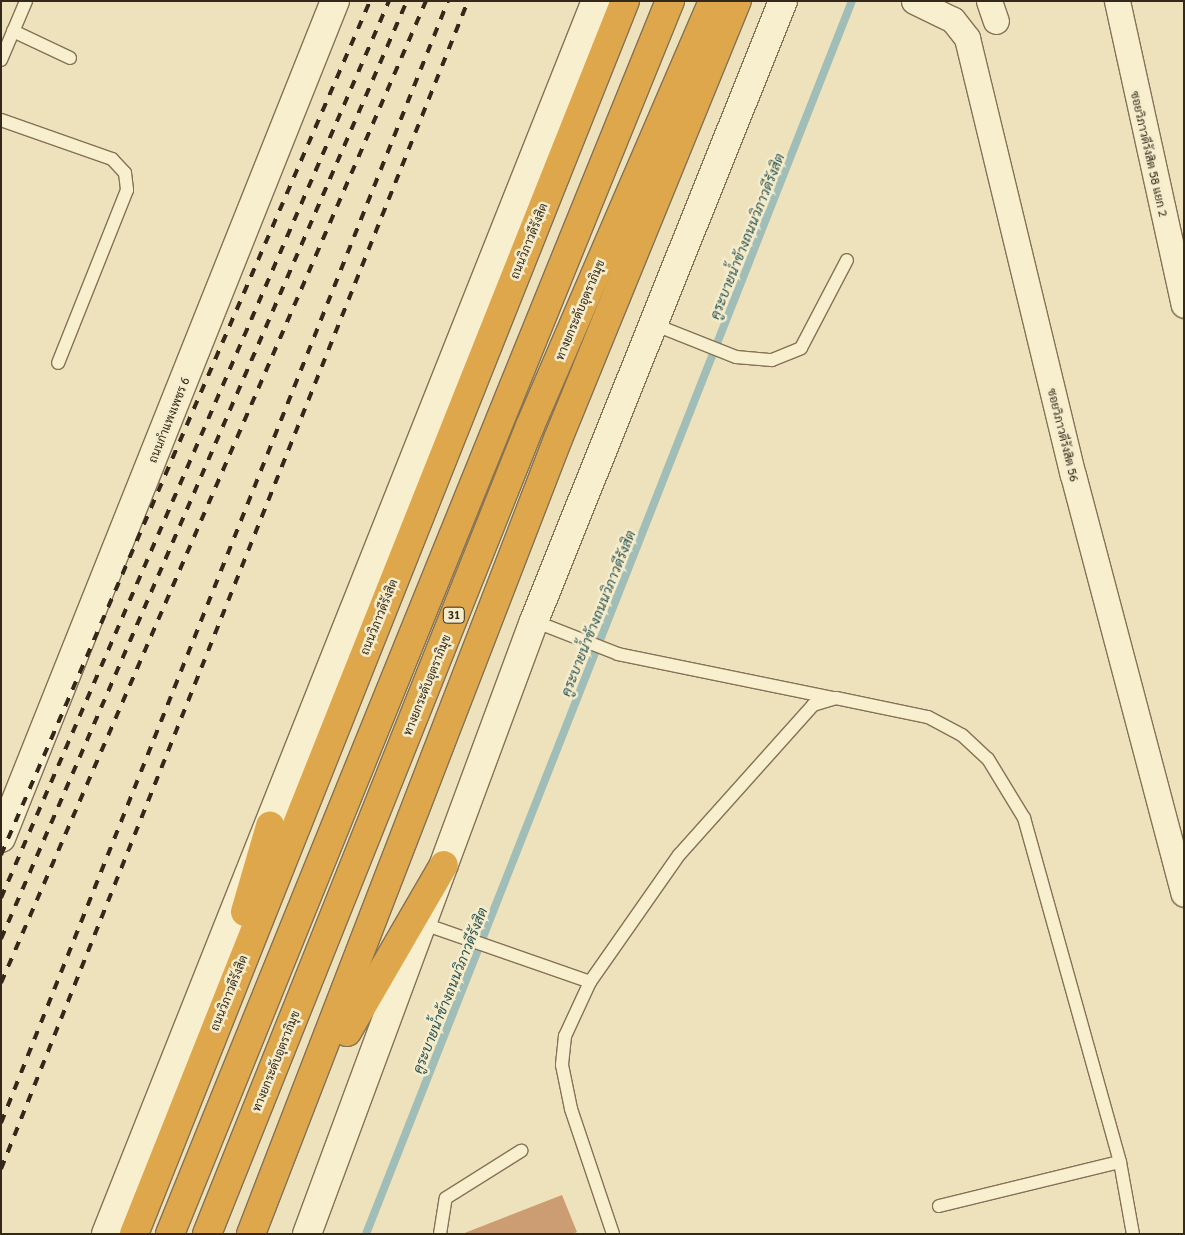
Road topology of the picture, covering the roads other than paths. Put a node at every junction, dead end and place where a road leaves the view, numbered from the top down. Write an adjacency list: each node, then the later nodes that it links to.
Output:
1 (26, 1): 11 (lane)
2 (335, 1): 22 (main road, ถนนกำแพงเพชร 6)
3 (596, 1): 21 (main road, ถนนวิภาวดีรังสิต)
4 (625, 1): 27 (highway, ถนนวิภาวดีรังสิต)
5 (670, 1): 34 (highway, 31)
6 (713, 1): 35 (highway, ทางยกระดับอุตราภิมุข / 31)
7 (737, 1): 28 (highway)
8 (783, 1): 17 (main road)
9 (914, 1): 24 (street, ซอยวิภาวดีรังสิต 56)
10 (1117, 1): 16 (street, ซอยวิภาวดีรังสิต 58 แยก 2)
11 (13, 31): 12 (lane); 13 (lane)
12 (70, 58)
13 (1, 60)
14 (1, 120): 18 (lane)
15 (847, 260): 17 (lane)
16 (1184, 305)
17 (654, 324): 19 (main road)
18 (58, 363)
19 (534, 621): 20 (lane); 23 (main road)
20 (836, 698): 26 (lane); 30 (lane)
21 (270, 826): 27 (highway); 32 (main road, ถนนวิภาวดีรังสิต)
22 (1, 838)
23 (444, 865): 25 (main road); 28 (highway)
24 (1184, 894)
25 (420, 923): 26 (lane); 37 (main road)
26 (590, 982): 39 (lane)
27 (200, 1065): 33 (highway, ถนนวิภาวดีรังสิต)
28 (303, 1108): 36 (highway)
29 (521, 1151): 38 (lane)
30 (1120, 1162): 31 (lane); 40 (lane)
31 (939, 1206)
32 (106, 1234)
33 (134, 1234)
34 (170, 1234)
35 (207, 1234)
36 (251, 1234)
37 (306, 1234)
38 (440, 1234)
39 (613, 1234)
40 (1133, 1234)

